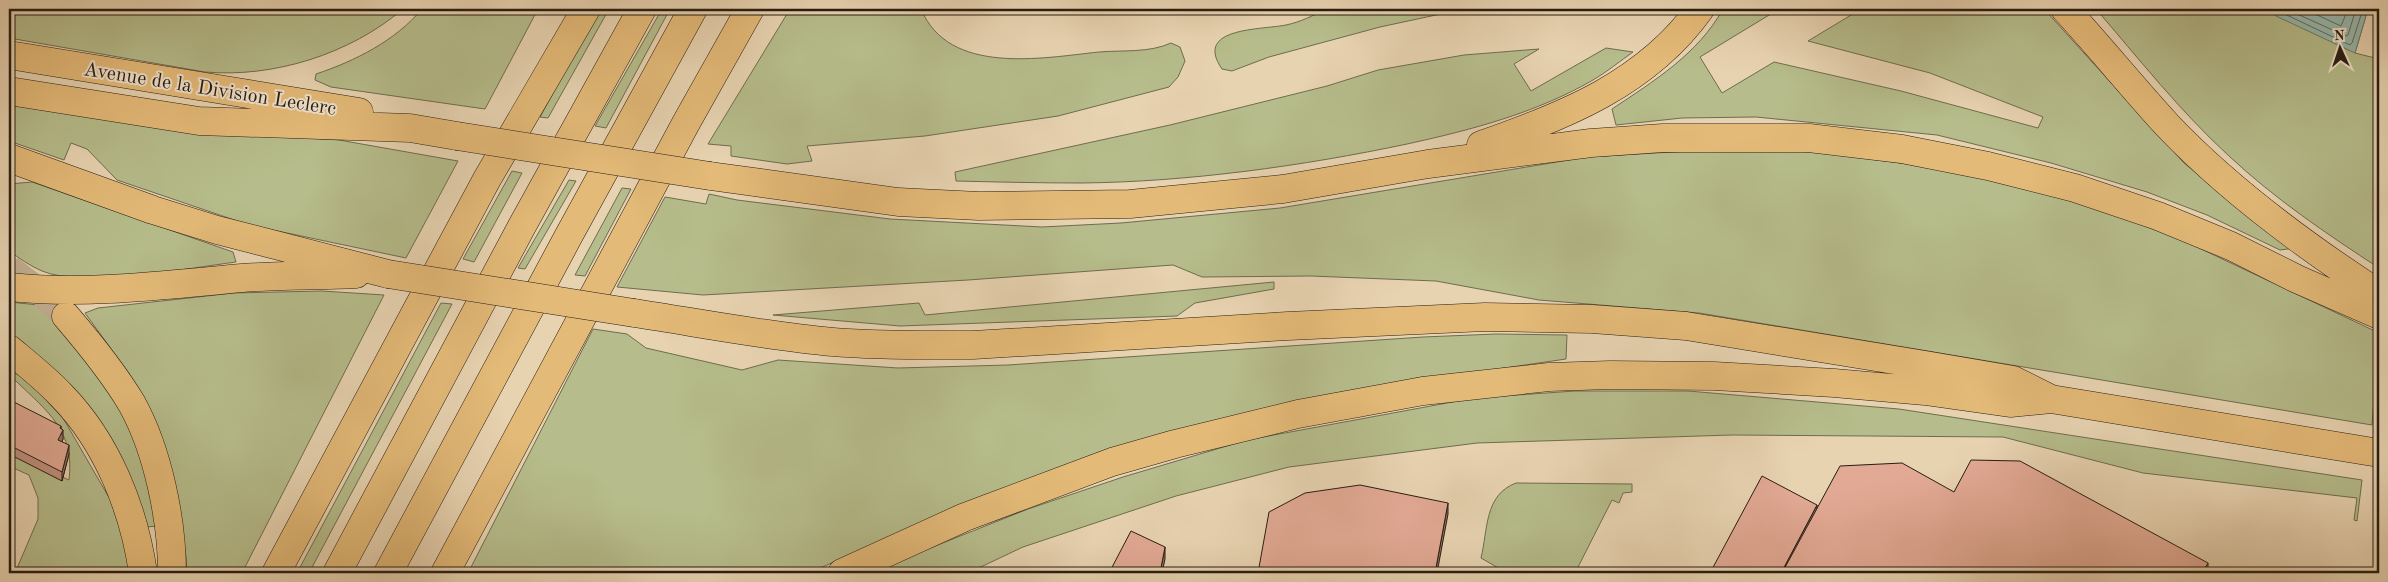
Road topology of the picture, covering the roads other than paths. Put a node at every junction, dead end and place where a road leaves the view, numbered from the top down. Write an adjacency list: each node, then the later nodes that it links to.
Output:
1 (568, 9): 13 (highway)
2 (586, 9): 13 (highway)
3 (642, 9): 25 (highway)
4 (693, 9): 26 (highway)
5 (750, 9): 27 (highway)
6 (1700, 9): 12 (highway)
7 (2065, 9): 16 (highway)
8 (9, 55): 10 (highway, Avenue de la Division Leclerc)
9 (9, 91): 10 (highway)
10 (410, 128): 12 (highway, bridge)
11 (9, 158): 14 (highway)
12 (1428, 164): 17 (highway)
13 (487, 179): 24 (highway)
14 (388, 274): 15 (highway); 20 (highway, bridge)
15 (9, 287)
16 (2379, 294)
17 (2379, 314)
18 (66, 316): 23 (highway)
19 (9, 349): 22 (highway)
20 (2047, 396): 21 (highway); 28 (highway)
21 (2379, 453)
22 (143, 573)
23 (172, 573)
24 (276, 573)
25 (337, 573)
26 (388, 573)
27 (445, 573)
28 (842, 573)

